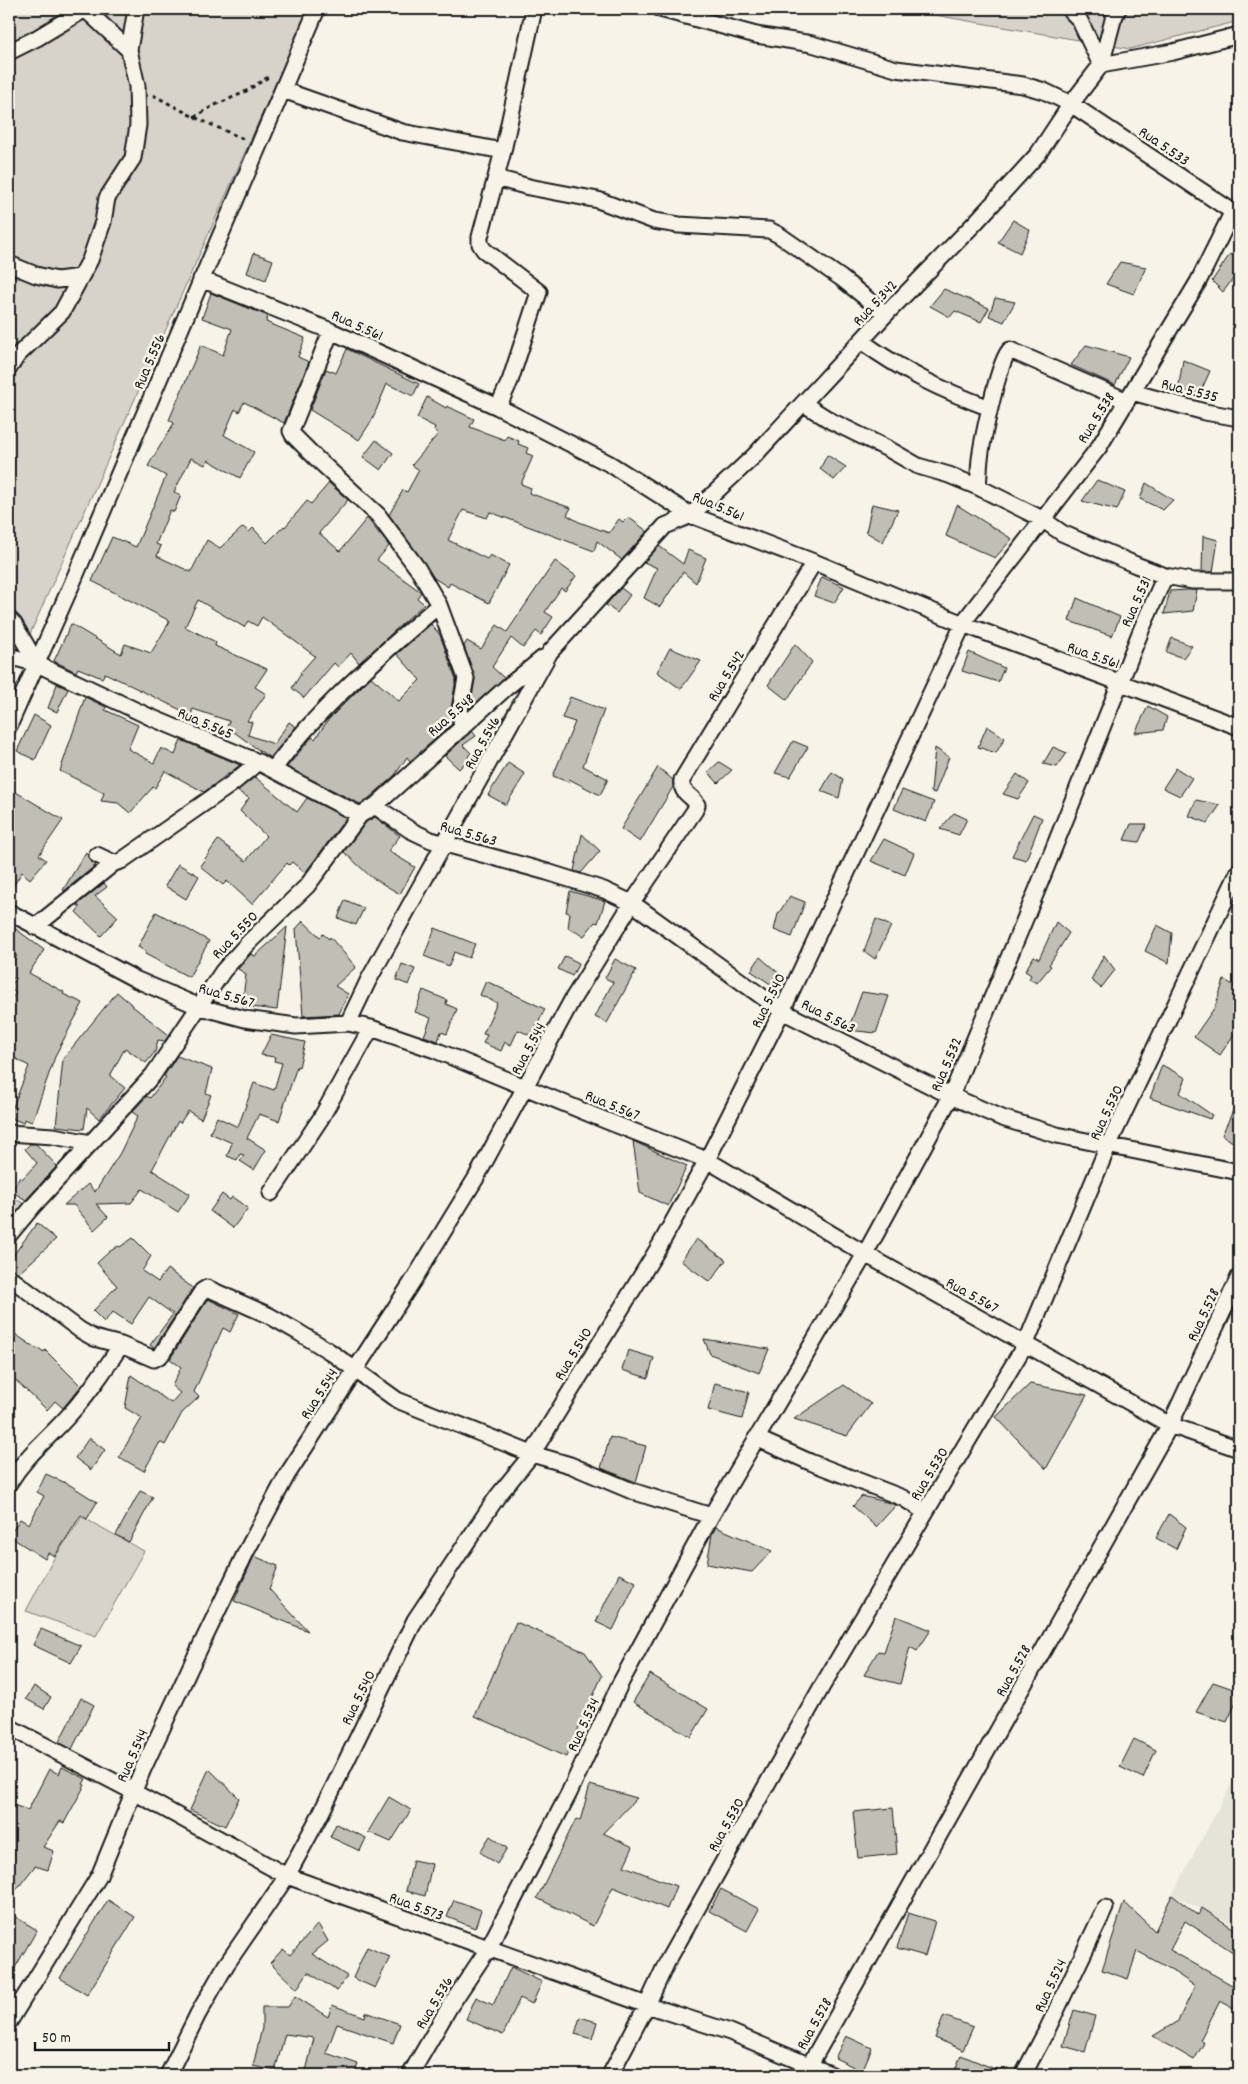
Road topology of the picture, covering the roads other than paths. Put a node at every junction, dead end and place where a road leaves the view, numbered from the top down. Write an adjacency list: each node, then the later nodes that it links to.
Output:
1 (85, 9): 9 (street); 10 (street)
2 (136, 9): 9 (street)
3 (317, 9): 12 (street, Rua 5.556)
4 (534, 9): 14 (street)
5 (660, 9): 13 (street, Rua 5.533)
6 (1069, 9): 11 (street)
7 (1118, 9): 11 (street)
8 (1239, 35): 11 (street)
9 (129, 50): 18 (street)
10 (9, 52)
11 (1101, 65): 13 (street, Rua 5.342)
12 (283, 90): 14 (street); 19 (street, Rua 5.556)
13 (1071, 104): 16 (street, Rua 5.533); 20 (street, Rua 5.342)
14 (503, 152): 15 (street)
15 (496, 178): 20 (street); 26 (street)
16 (1236, 214): 24 (street, Rua 5.538)
17 (9, 264): 18 (street)
18 (81, 276): 23 (street)
19 (201, 279): 21 (street, Rua 5.561); 40 (street, Rua 5.556)
20 (886, 314): 22 (street, Rua 5.342)
21 (331, 331): 26 (street, Rua 5.561); 35 (street)
22 (861, 341): 25 (street, Rua 5.342); 27 (street)
23 (9, 368)
24 (1129, 396): 27 (street, Rua 5.535); 28 (street, Rua 5.535); 31 (street, Rua 5.538)
25 (804, 404): 29 (street); 30 (street, Rua 5.342)
26 (498, 407): 30 (street, Rua 5.561)
27 (990, 408): 29 (street)
28 (1239, 418)
29 (978, 487): 31 (street)
30 (691, 515): 32 (street, Rua 5.561); 38 (street, Rua 5.546)
31 (1042, 519): 33 (street); 37 (street, Rua 5.538)
32 (814, 562): 37 (street, Rua 5.561); 47 (street, Rua 5.542)
33 (1165, 576): 34 (street, Rua 5.531); 41 (street, Rua 5.531)
34 (1239, 581)
35 (439, 605): 44 (street); 46 (street)
36 (9, 619): 40 (street)
37 (963, 624): 41 (street, Rua 5.561); 58 (street, Rua 5.540)
38 (550, 652): 44 (street, Rua 5.548); 50 (street, Rua 5.546)
39 (9, 656): 40 (street, Rua 5.565)
40 (37, 664): 42 (street, Rua 5.556); 45 (street, Rua 5.565)
41 (1120, 682): 43 (street, Rua 5.561); 62 (street, Rua 5.532)
42 (9, 726)
43 (1239, 727)
44 (462, 728): 48 (street, Rua 5.548)
45 (258, 762): 46 (street, Rua 5.565); 52 (street)
46 (273, 770): 49 (street, Rua 5.565)
47 (697, 805): 54 (street, Rua 5.544)
48 (376, 806): 49 (street, Rua 5.550); 50 (street, Rua 5.563)
49 (360, 814): 57 (street, Rua 5.550)
50 (444, 845): 54 (street, Rua 5.563); 59 (street, Rua 5.546)
51 (97, 855): 52 (street)
52 (114, 863): 56 (street)
53 (1239, 871): 65 (street, Rua 5.530)
54 (632, 903): 58 (street, Rua 5.563); 61 (street, Rua 5.544)
55 (9, 912): 56 (street, Rua 5.567)
56 (35, 927): 57 (street, Rua 5.567)
57 (200, 1006): 59 (street, Rua 5.567); 64 (street, Rua 5.550)
58 (782, 1011): 62 (street, Rua 5.563); 66 (street, Rua 5.540)
59 (348, 1023): 60 (street, Rua 5.567)
60 (371, 1028): 61 (street, Rua 5.567); 68 (street)
61 (525, 1088): 66 (street, Rua 5.567); 75 (street, Rua 5.544)
62 (951, 1096): 65 (street, Rua 5.563); 70 (street, Rua 5.532)
63 (9, 1132): 64 (street)
64 (91, 1143): 69 (street, Rua 5.550)
65 (1108, 1146): 67 (street, Rua 5.563); 73 (street, Rua 5.530)
66 (707, 1160): 70 (street, Rua 5.567); 79 (street, Rua 5.540)
67 (1239, 1172)
68 (271, 1193)
69 (9, 1235)
70 (865, 1254): 73 (street, Rua 5.567); 77 (street, Rua 5.532)
71 (1239, 1276): 76 (street, Rua 5.528)
72 (9, 1277): 74 (street)
73 (1026, 1344): 76 (street, Rua 5.567); 81 (street, Rua 5.530)
74 (121, 1345): 75 (street); 80 (street)
75 (355, 1369): 79 (street); 84 (street, Rua 5.544)
76 (1170, 1425): 78 (street, Rua 5.567); 90 (street, Rua 5.528)
77 (756, 1438): 81 (street); 82 (street, Rua 5.534)
78 (1239, 1450)
79 (532, 1454): 82 (street); 85 (street, Rua 5.540)
80 (9, 1483)
81 (925, 1512): 88 (street, Rua 5.530)
82 (710, 1516): 87 (street, Rua 5.534)
83 (9, 1727): 84 (street, Rua 5.573)
84 (134, 1792): 85 (street, Rua 5.573); 89 (street, Rua 5.544)
85 (287, 1876): 87 (street, Rua 5.573); 91 (street, Rua 5.540)
86 (1105, 1908): 95 (street, Rua 5.524)
87 (488, 1949): 88 (street, Rua 5.573); 92 (street, Rua 5.536)
88 (647, 2005): 90 (street, Rua 5.573); 93 (street, Rua 5.530)
89 (9, 2022)
90 (806, 2071): 94 (street, Rua 5.573)
91 (168, 2075)
92 (410, 2075)
93 (610, 2075)
94 (832, 2075)
95 (1023, 2075)

